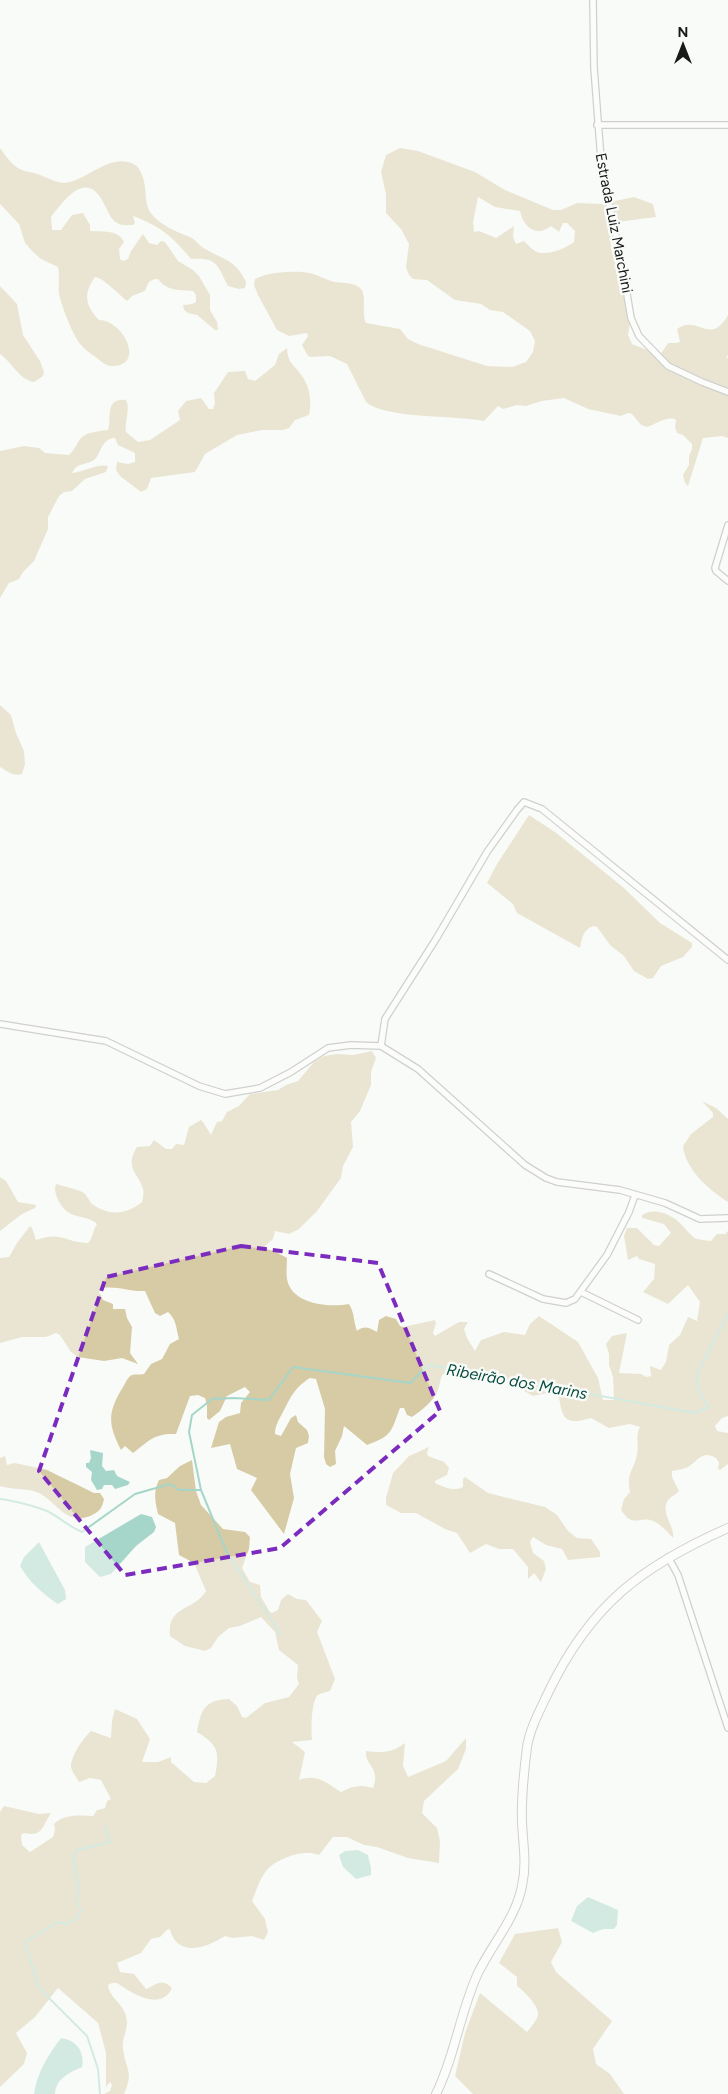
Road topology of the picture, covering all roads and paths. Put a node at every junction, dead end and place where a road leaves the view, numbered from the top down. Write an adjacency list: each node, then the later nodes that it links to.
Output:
1 (593, 0): 2 (street, Estrada Luiz Marchini)
2 (597, 125): 3 (street); 4 (street, Estrada Luiz Marchini)
3 (728, 125)
4 (728, 392)
5 (728, 525): 6 (street)
6 (728, 581)
7 (728, 960): 9 (street)
8 (0, 1024): 9 (street)
9 (381, 1046): 10 (street)
10 (634, 1195): 11 (street); 13 (street)
11 (728, 1218)
12 (489, 1274): 13 (street)
13 (581, 1292): 14 (street)
14 (638, 1320)
15 (728, 1528): 16 (main road)
16 (668, 1557): 17 (street); 18 (main road)
17 (728, 1728)
18 (436, 2094)

